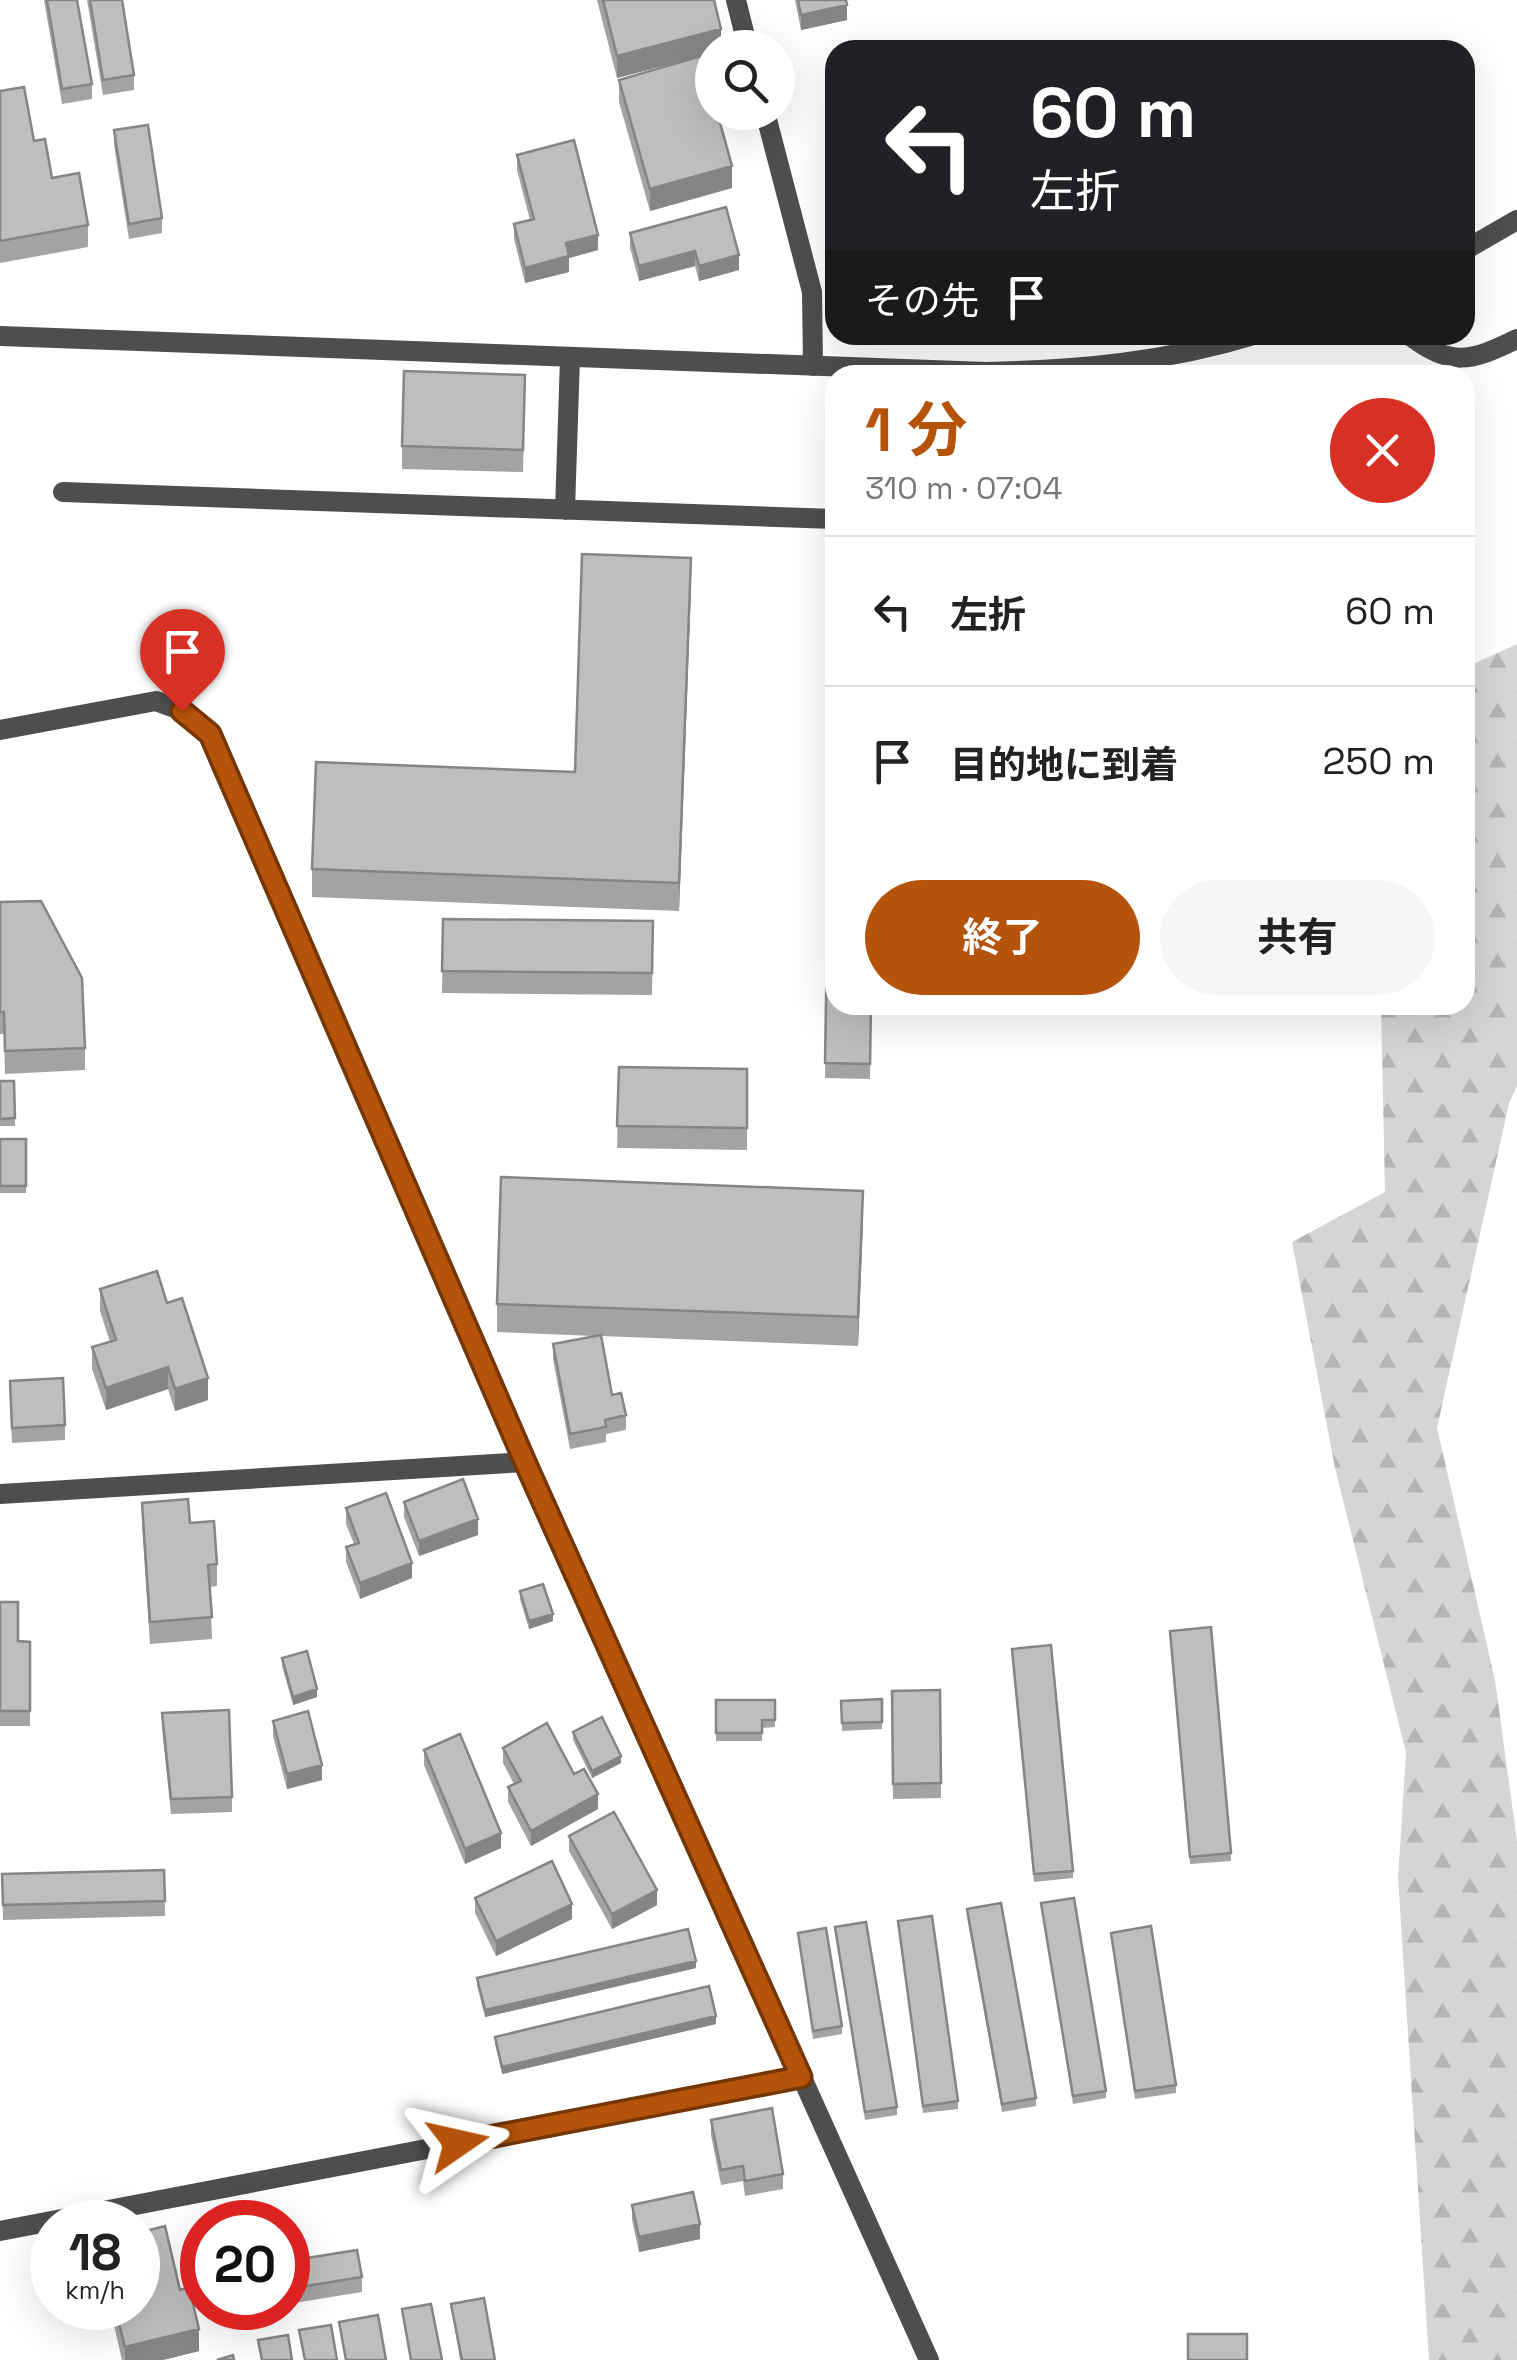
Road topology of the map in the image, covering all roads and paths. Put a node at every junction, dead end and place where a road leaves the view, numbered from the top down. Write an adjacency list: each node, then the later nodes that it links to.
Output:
1 (736, 0): 2 (street)
2 (744, 30)
3 (770, 130): 12 (street)
4 (1517, 220): 5 (street)
5 (1475, 244)
6 (0, 336): 10 (street)
7 (1517, 339): 9 (street)
8 (1221, 345): 11 (street)
9 (1424, 345)
10 (570, 358): 12 (street); 15 (street)
11 (1115, 365)
12 (813, 366): 13 (street)
13 (825, 366)
14 (63, 492): 15 (street)
15 (565, 510): 16 (street)
16 (825, 519)
17 (0, 730): 18 (street)
18 (525, 1462): 19 (street); 20 (street)
19 (0, 1494)
20 (801, 2077): 21 (street); 22 (street)
21 (0, 2232)
22 (929, 2360)

